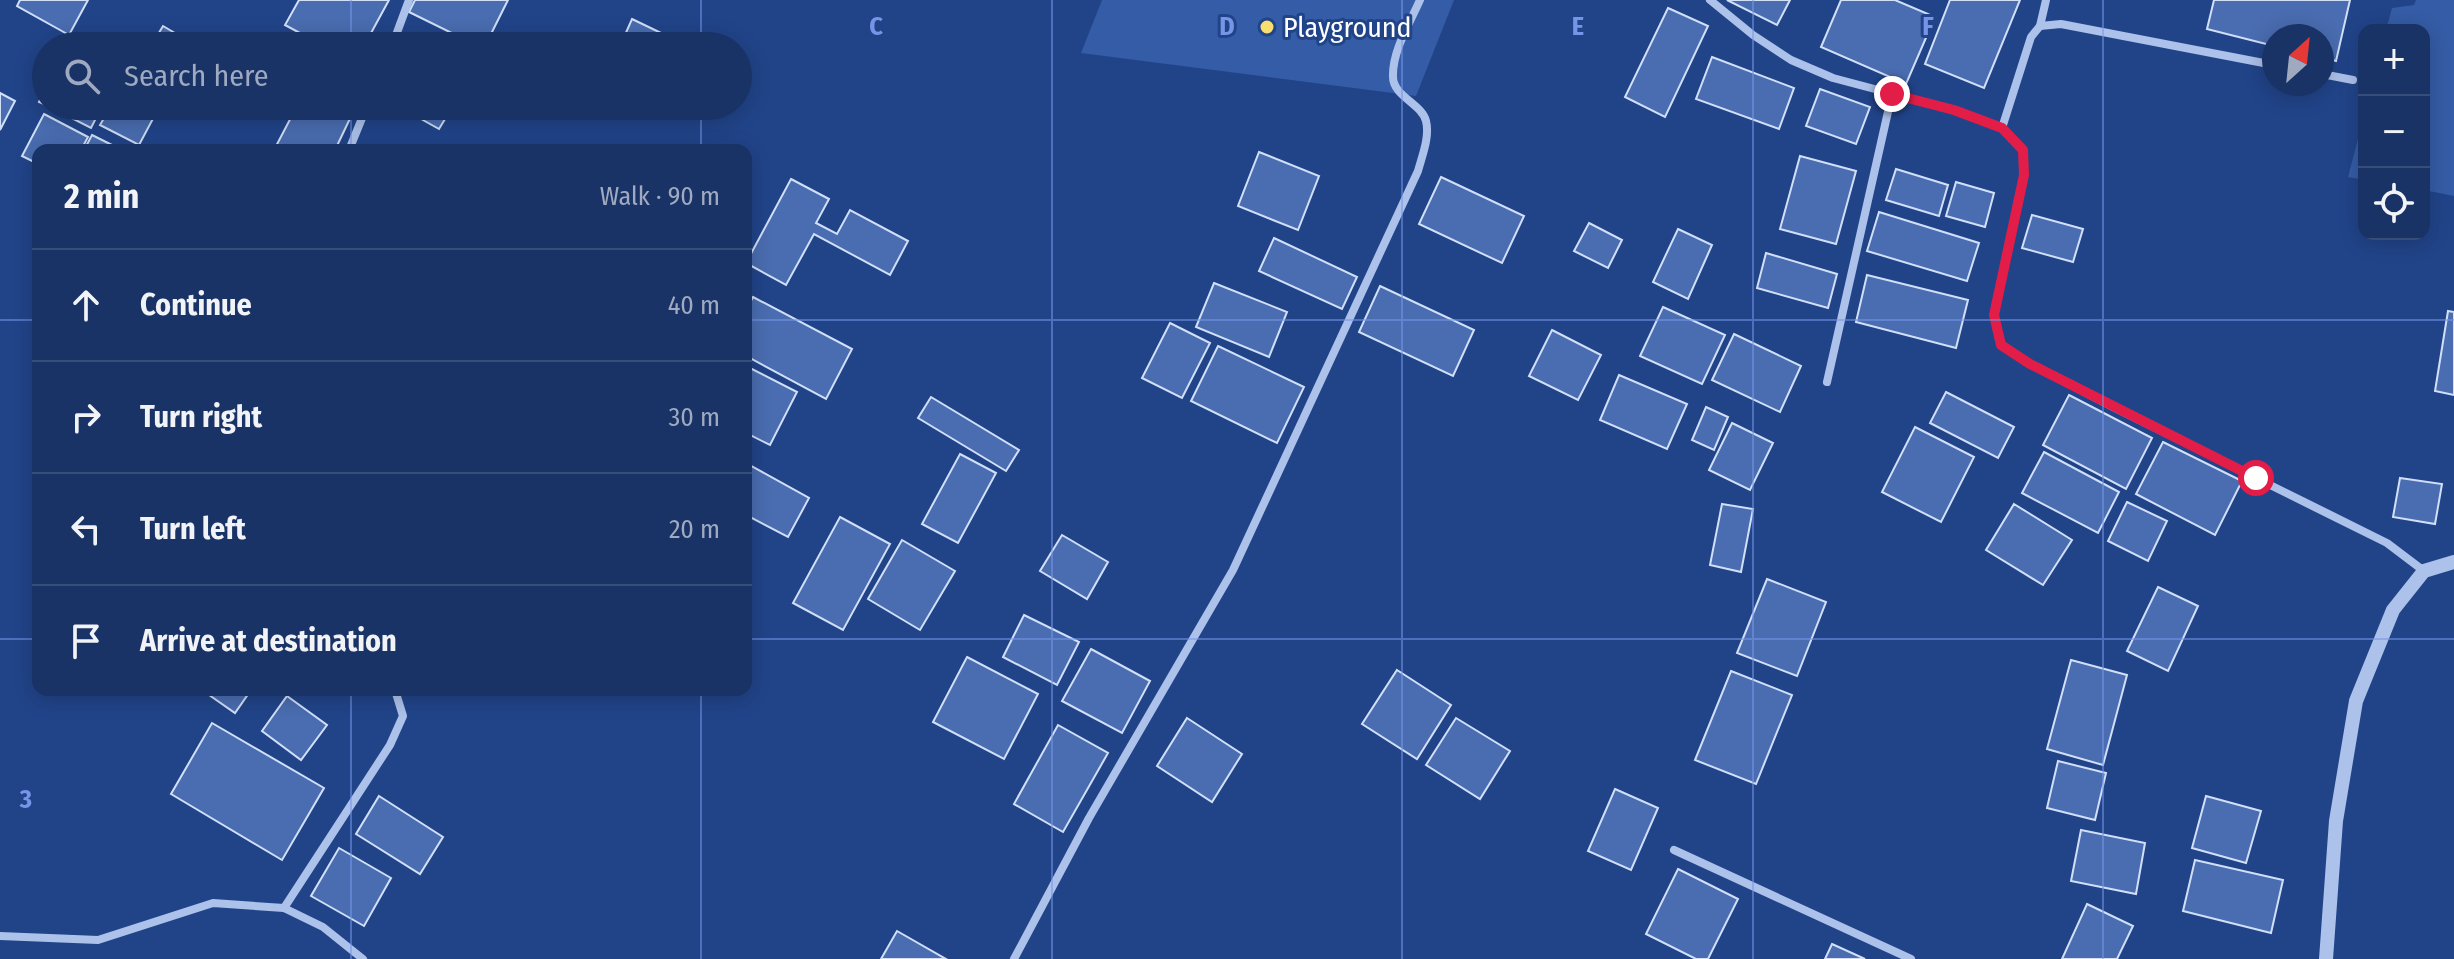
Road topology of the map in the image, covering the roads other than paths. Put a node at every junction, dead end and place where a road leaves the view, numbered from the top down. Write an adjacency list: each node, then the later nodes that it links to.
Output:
1 (409, 0): 6 (street)
2 (1420, 0): 22 (street)
3 (1710, 0): 10 (street)
4 (2046, 0): 5 (street)
5 (2040, 26): 7 (street); 12 (street)
6 (397, 32)
7 (2262, 63)
8 (2334, 76): 9 (street)
9 (2353, 80)
10 (1892, 94): 12 (street); 14 (street)
11 (361, 120): 13 (street)
12 (2002, 128): 16 (street)
13 (351, 144)
14 (1827, 382)
15 (2454, 562): 16 (street)
16 (2424, 571): 24 (street)
17 (397, 696): 19 (street)
18 (1674, 850): 23 (street)
19 (284, 908): 20 (street); 21 (street)
20 (0, 936)
21 (363, 959)
22 (1014, 959)
23 (1911, 959)
24 (2326, 959)

